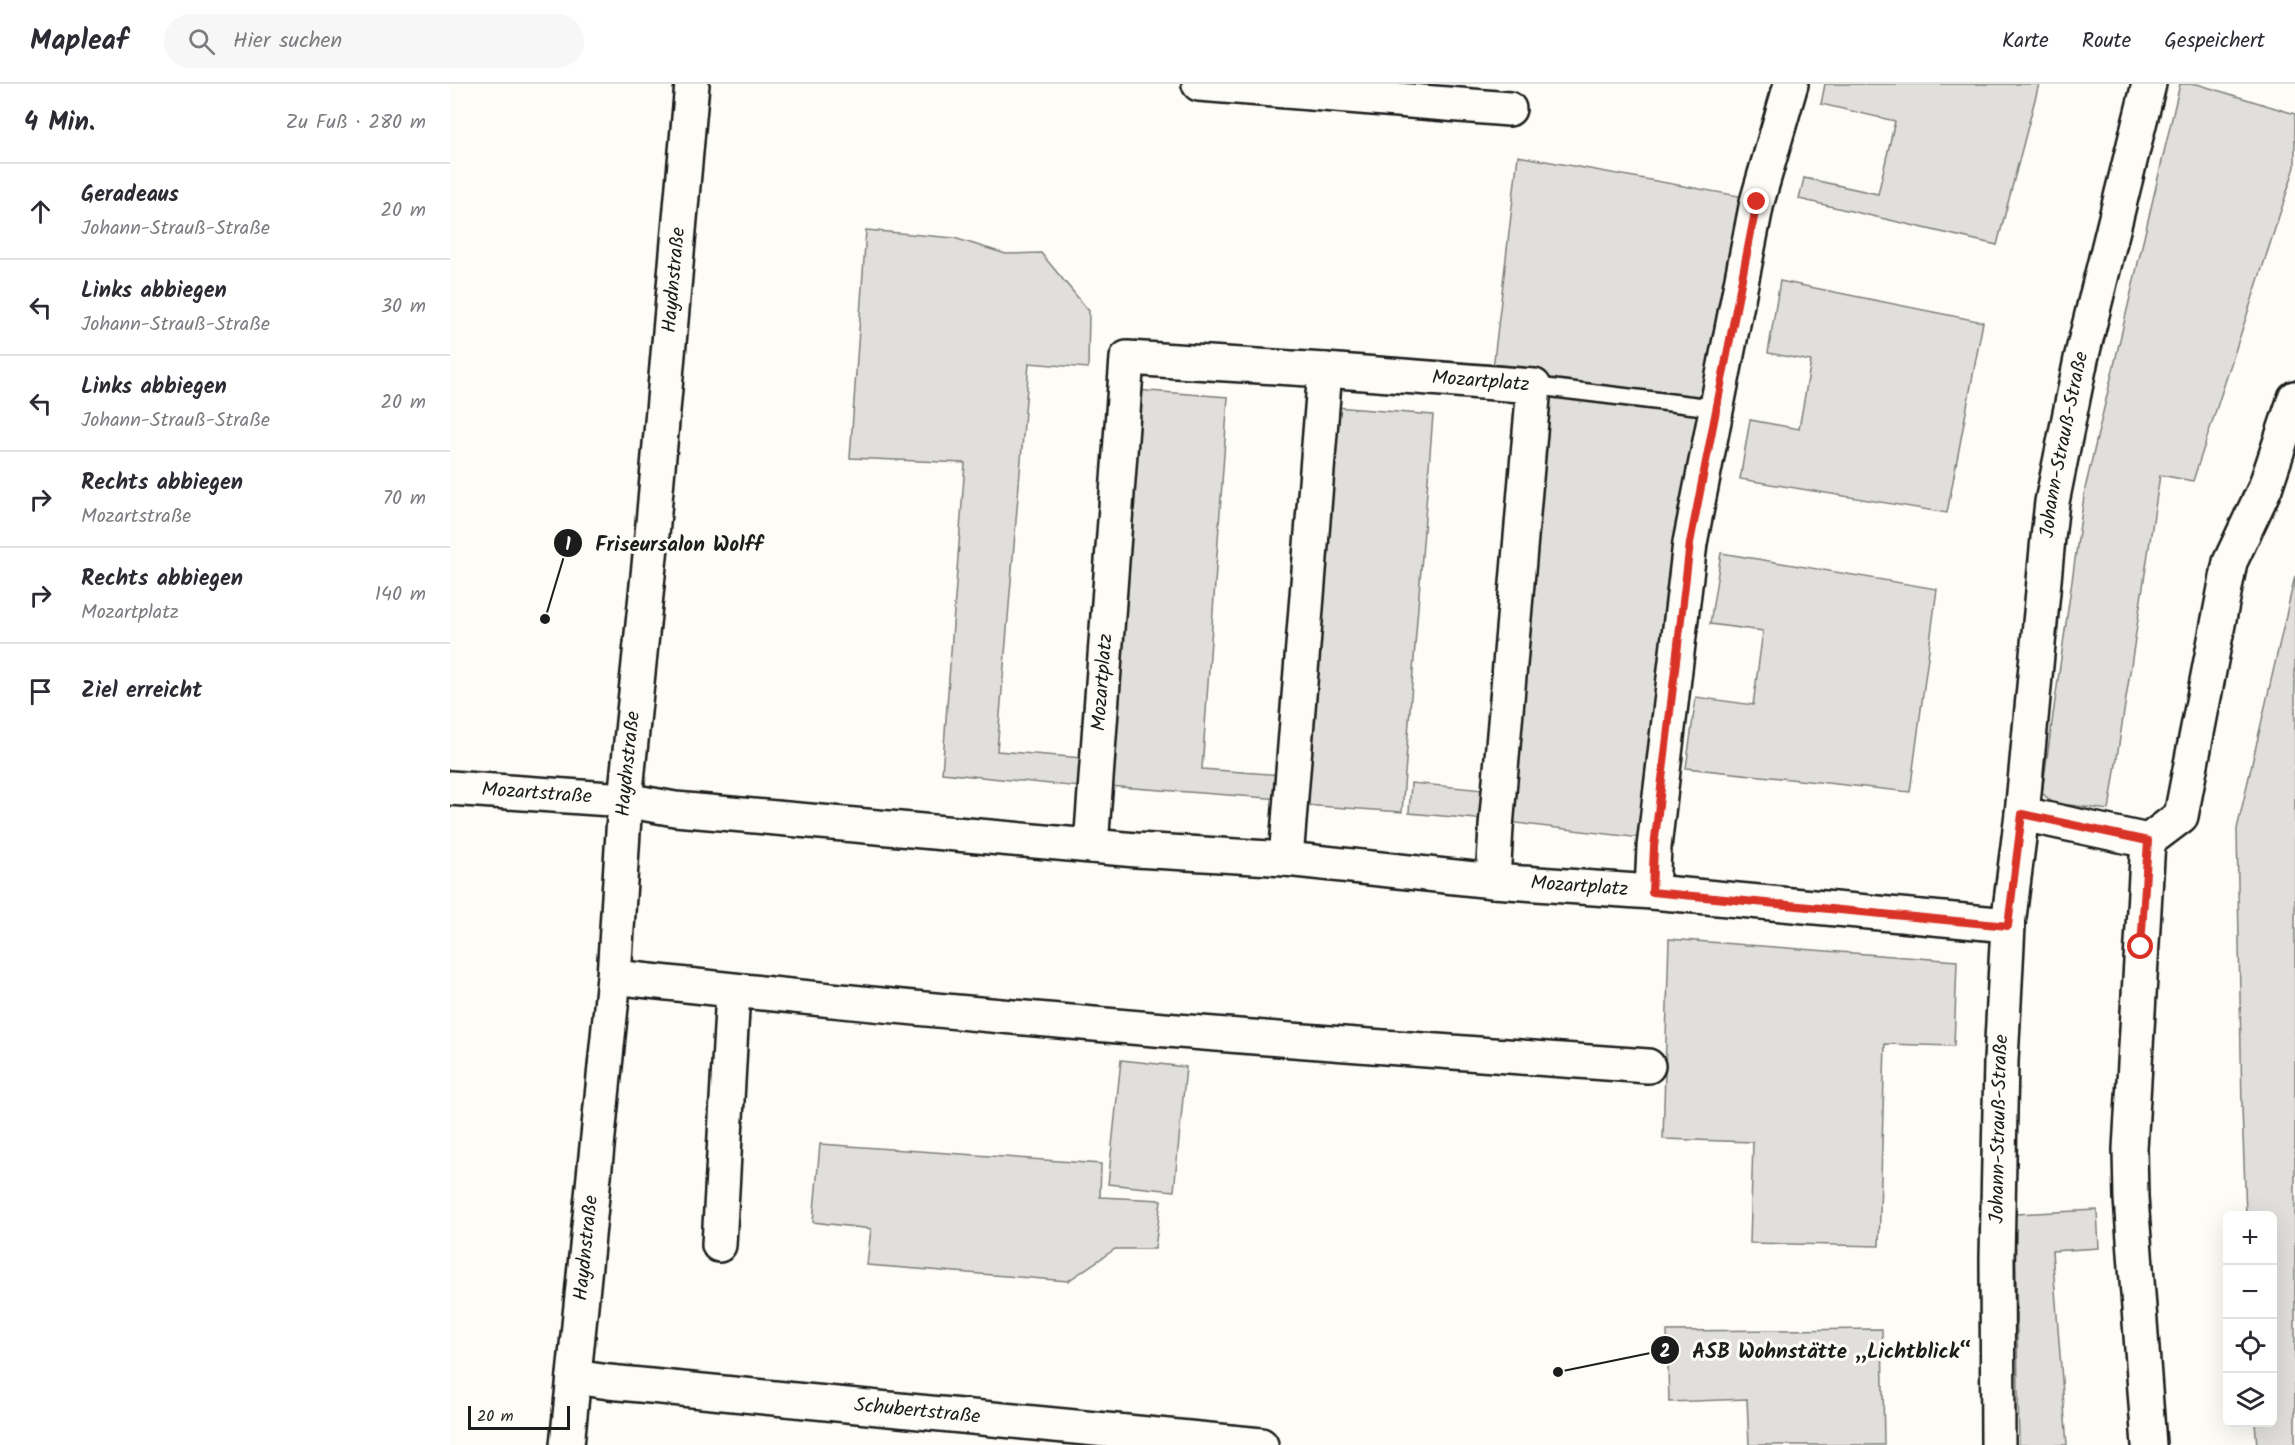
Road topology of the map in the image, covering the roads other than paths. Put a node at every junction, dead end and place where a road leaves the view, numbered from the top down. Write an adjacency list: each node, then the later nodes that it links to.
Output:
1 (693, 84): 11 (street, Haydnstraße)
2 (1199, 84): 5 (street)
3 (1791, 84): 9 (street, Mozartplatz)
4 (2149, 84): 12 (street, Johann-Strauß-Straße)
5 (1509, 109)
6 (1325, 370): 7 (street, Mozartplatz); 14 (street, Mozartplatz); 15 (street)
7 (1534, 386): 9 (lane); 16 (street, Mozartplatz)
8 (2295, 398): 13 (street)
9 (1716, 408): 17 (street, Mozartplatz)
10 (450, 788): 11 (street, Mozartstraße)
11 (625, 800): 14 (street, Mozartplatz); 19 (street, Haydnstraße)
12 (2022, 814): 13 (street); 18 (street, Johann-Strauß-Straße)
13 (2148, 841): 27 (street)
14 (1090, 846): 15 (street, Mozartplatz)
15 (1286, 859): 16 (street, Mozartplatz)
16 (1493, 881): 17 (street, Mozartplatz)
17 (1652, 892): 18 (street)
18 (2008, 926): 26 (street, Johann-Strauß-Straße)
19 (614, 977): 20 (street); 23 (street, Haydnstraße)
20 (733, 991): 21 (street); 22 (street)
21 (1648, 1066)
22 (719, 1245)
23 (574, 1377): 24 (street, Haydnstraße); 25 (street, Schubertstraße)
24 (567, 1445)
25 (1262, 1445)
26 (1998, 1445)
27 (2149, 1445)

